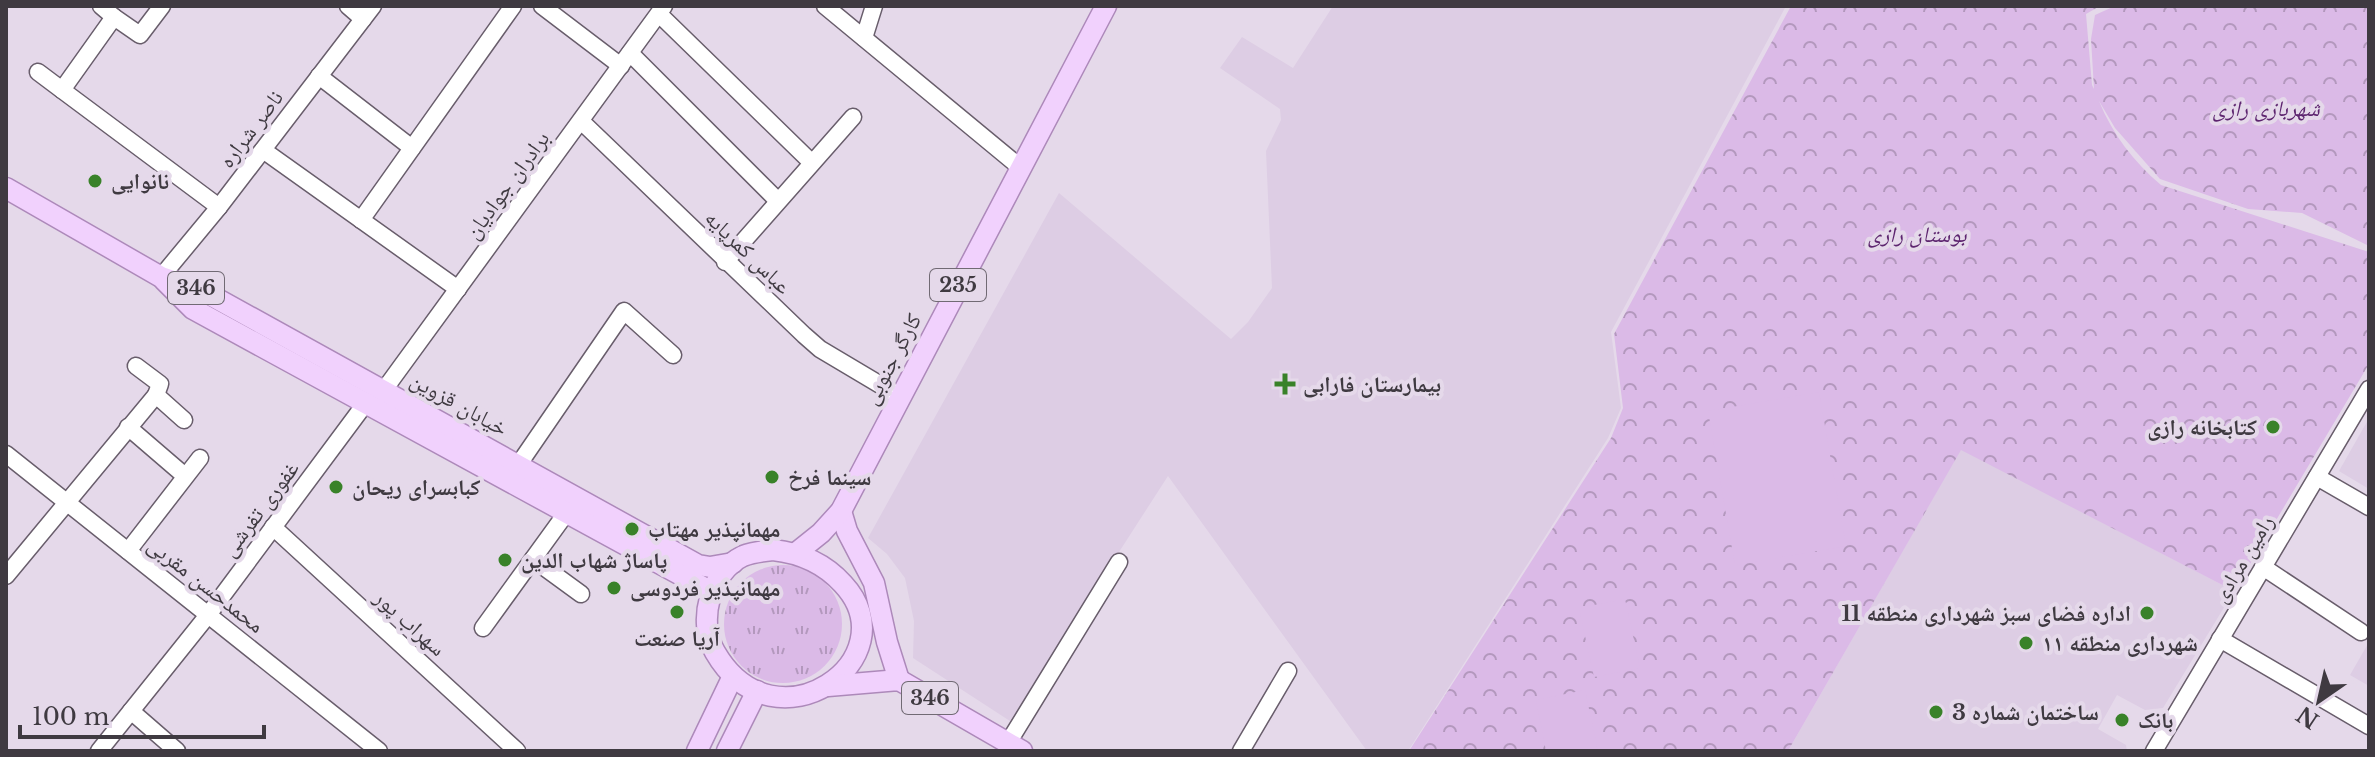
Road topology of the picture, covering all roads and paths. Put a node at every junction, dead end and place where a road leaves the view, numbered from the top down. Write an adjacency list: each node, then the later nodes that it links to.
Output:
1 (101, 6): 11 (street)
2 (162, 6): 11 (street)
3 (348, 6): 10 (street)
4 (513, 6): 19 (street)
5 (542, 6): 13 (street)
6 (825, 6): 12 (street)
7 (874, 6): 12 (street)
8 (1106, 6): 22 (main road, کارگر جنوبی / 235)
9 (662, 10): 13 (street, برادران جوادیان); 21 (street)
10 (368, 12): 15 (street, ناصر شراره)
11 (114, 17): 16 (street)
12 (864, 38): 22 (street)
13 (626, 59): 18 (street, برادران جوادیان); 24 (street)
14 (38, 72): 16 (street)
15 (319, 76): 19 (street); 20 (street, ناصر شراره)
16 (62, 90): 25 (street)
17 (853, 117): 21 (street)
18 (581, 121): 27 (street, عباس کمرپایه); 29 (street, برادران جوادیان)
19 (412, 148): 26 (street)
20 (263, 150): 25 (street, ناصر شراره); 26 (street)
21 (811, 162): 24 (street)
22 (1021, 168): 35 (main road, کارگر جنوبی / 235)
23 (6, 188): 28 (main road, خیابان قزوین / 346)
24 (778, 201): 27 (street)
25 (219, 207): 28 (street, ناصر شراره)
26 (361, 220): 29 (street)
27 (725, 262): 35 (street, عباس کمرپایه)
28 (161, 277): 33 (main road, خیابان قزوین / 346); 36 (main road, خیابان قزوین)
29 (458, 289): 33 (street, برادران جوادیان)
30 (673, 355): 41 (street)
31 (136, 366): 34 (street)
32 (2369, 389): 43 (street, رامین مرادی)
33 (384, 390): 41 (main road, خیابان قزوین / 346)
34 (156, 395): 37 (street); 38 (street)
35 (899, 396): 46 (main road, کارگر جنوبی / 235)
36 (365, 404): 47 (main road, خیابان قزوین); 48 (street, غفوری تفرشی)
37 (184, 420)
38 (128, 427): 42 (street); 44 (street)
39 (6, 454): 44 (street, محمدحسن مقربی)
40 (200, 458): 42 (street)
41 (519, 464): 53 (main road, خیابان قزوین / 346)
42 (185, 476): 49 (street)
43 (2317, 477): 45 (street); 54 (street, رامین مرادی)
44 (66, 502): 49 (street, محمدحسن مقربی); 55 (street)
45 (2369, 507)
46 (841, 511): 50 (main road, کارگر جنوبی / 235); 64 (main road)
47 (567, 512): 51 (street); 56 (main road, خیابان قزوین)
48 (273, 527): 58 (street, غفوری تفرشی); 73 (street, سهراب پور)
49 (128, 551): 58 (street, محمدحسن مقربی)
50 (796, 553): 53 (main road); 65 (main road)
51 (533, 559): 57 (street); 59 (street)
52 (1119, 562): 69 (street)
53 (733, 563): 56 (main road)
54 (2263, 567): 60 (street); 61 (street, رامین مرادی)
55 (6, 576)
56 (712, 592): 63 (main road)
57 (581, 594)
58 (208, 615): 67 (street, غفوری تفرشی); 70 (street, محمدحسن مقربی)
59 (483, 628)
60 (2361, 632)
61 (2220, 639): 68 (street); 77 (street, رامین مرادی)
62 (1288, 671): 76 (street)
63 (733, 676): 66 (main road); 74 (main road)
64 (899, 680): 65 (main road, 346); 69 (main road, 346)
65 (828, 686): 66 (main road)
66 (757, 691): 75 (main road)
67 (131, 711): 71 (street, غفوری تفرشی); 72 (street)
68 (2369, 726)
69 (1015, 747)
70 (373, 749)
71 (99, 751)
72 (177, 751)
73 (517, 751)
74 (697, 751)
75 (727, 751)
76 (1241, 751)
77 (2154, 751)

